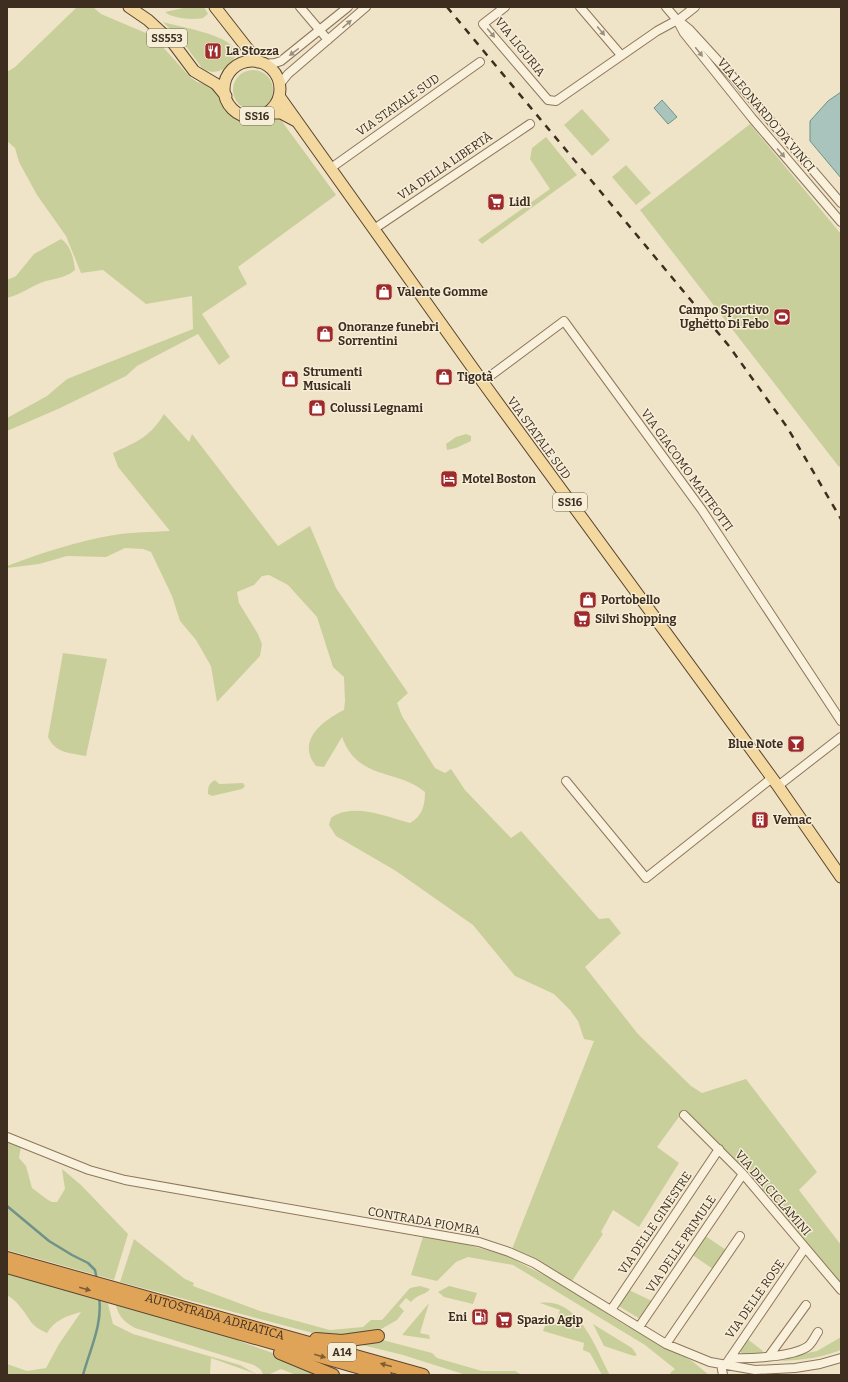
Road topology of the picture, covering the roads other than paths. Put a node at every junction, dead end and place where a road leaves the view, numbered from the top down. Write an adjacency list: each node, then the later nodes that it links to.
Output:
1 (129, 7): 19 (main road, SS553)
2 (215, 7): 11 (main road)
3 (300, 7): 12 (street)
4 (348, 7): 12 (street)
5 (366, 7): 13 (street, one-way to 5)
6 (505, 7): 14 (street, VIA LIGURIA, one-way to 14)
7 (580, 7): 14 (street, one-way to 14)
8 (666, 7): 10 (street, VIA LEONARDO DA VINCI)
9 (695, 7): 10 (street)
10 (677, 20): 14 (street); 27 (street, VIA LEONARDO DA VINCI); 28 (street, VIA LEONARDO DA VINCI, one-way to 28)
11 (230, 27): 16 (main road); 17 (main road)
12 (320, 30): 13 (street); 16 (street, one-way to 16)
13 (328, 40): 20 (street)
14 (621, 55)
15 (480, 62): 26 (street, VIA STATALE SUD)
16 (261, 63): 17 (main road); 20 (main road)
17 (239, 65): 18 (main road)
18 (230, 73): 19 (main road); 22 (main road, SS16)
19 (199, 76): 22 (main road, SS553)
20 (280, 84): 21 (main road, SS16)
21 (279, 96): 23 (main road, SS16); 25 (main road, VIA STATALE SUD / SS16)
22 (226, 97): 23 (main road, SS16)
23 (266, 113): 25 (main road, VIA STATALE SUD / SS16)
24 (530, 124): 31 (street, VIA DELLA LIBERTÀ)
25 (300, 126): 26 (main road, VIA STATALE SUD / SS16)
26 (331, 168): 31 (main road, VIA STATALE SUD / SS16)
27 (821, 180): 28 (street); 29 (street, VIA LEONARDO DA VINCI)
28 (811, 188): 30 (street, VIA LEONARDO DA VINCI)
29 (841, 203)
30 (841, 222)
31 (374, 229): 32 (main road, VIA STATALE SUD / SS16)
32 (482, 382): 33 (street, VIA GIACOMO MATTEOTTI); 36 (main road, VIA STATALE SUD / SS16)
33 (841, 721)
34 (841, 738): 36 (street)
35 (566, 781): 36 (street)
36 (775, 782): 37 (main road, VIA STATALE SUD / SS16)
37 (841, 878)
38 (684, 1115): 40 (street, VIA DEI CICLAMINI)
39 (7, 1137): 48 (street, CONTRADA PIOMBA)
40 (719, 1149): 41 (street, VIA DEI CICLAMINI); 48 (street, VIA DELLE GINESTRE)
41 (743, 1174): 43 (street, VIA DEI CICLAMINI); 49 (street, VIA DELLE PRIMULE)
42 (740, 1236): 54 (street)
43 (805, 1248): 46 (street, VIA DEI CICLAMINI); 57 (street, VIA DELLE ROSE)
44 (7, 1258): 51 (highway, AUTOSTRADA ADRIATICA / A14)
45 (7, 1267): 50 (highway, AUTOSTRADA ADRIATICA / A14, one-way to 50)
46 (841, 1290)
47 (806, 1305): 55 (street)
48 (611, 1310): 49 (street, CONTRADA PIOMBA)
49 (639, 1327): 54 (street, CONTRADA PIOMBA)
50 (228, 1330): 58 (highway); 59 (highway, AUTOSTRADA ADRIATICA / A14, one-way to 59)
51 (260, 1330): 53 (highway); 60 (highway, AUTOSTRADA ADRIATICA / A14, one-way to 51)
52 (818, 1332): 55 (street)
53 (378, 1336)
54 (666, 1344): 57 (street, CONTRADA PIOMBA)
55 (769, 1356): 57 (street)
56 (841, 1358): 57 (street, CONTRADA PIOMBA)
57 (726, 1362): 61 (street)
58 (333, 1375)
59 (385, 1375)
60 (423, 1375)
61 (723, 1375)

